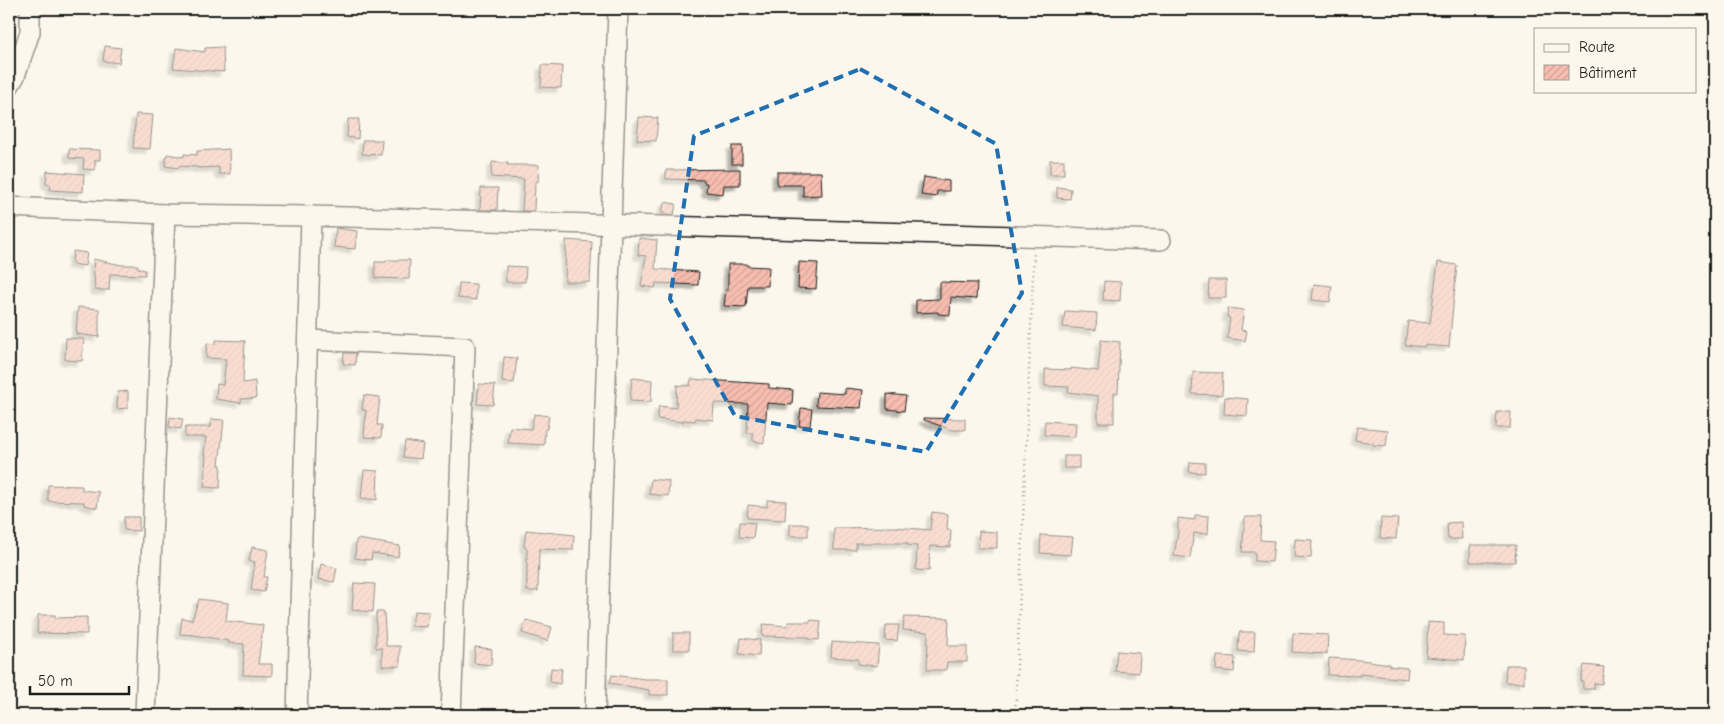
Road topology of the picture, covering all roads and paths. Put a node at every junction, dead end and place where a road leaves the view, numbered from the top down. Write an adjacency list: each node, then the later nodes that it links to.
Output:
1 (30, 9): 3 (street)
2 (618, 9): 7 (street)
3 (9, 86)
4 (9, 207): 5 (street)
5 (165, 214): 6 (street); 11 (street)
6 (311, 216): 7 (street); 10 (street)
7 (611, 226): 8 (street); 14 (street)
8 (1034, 237): 9 (street); 15 (path)
9 (1161, 240)
10 (308, 340): 12 (street); 13 (street)
11 (145, 715)
12 (297, 715)
13 (451, 715)
14 (595, 715)
15 (1015, 715)

